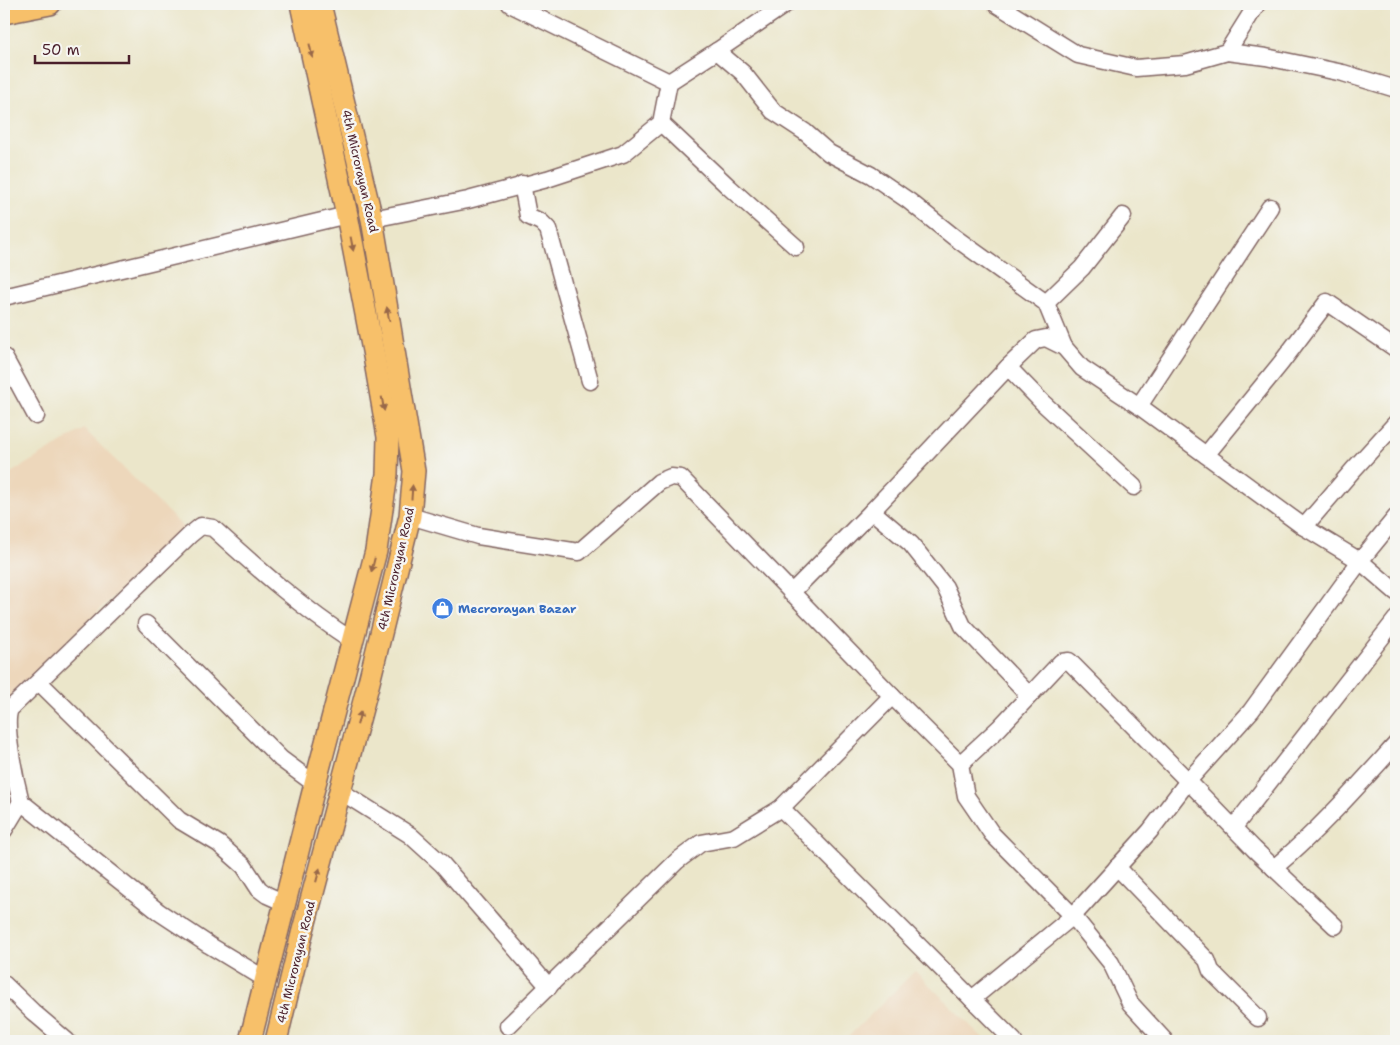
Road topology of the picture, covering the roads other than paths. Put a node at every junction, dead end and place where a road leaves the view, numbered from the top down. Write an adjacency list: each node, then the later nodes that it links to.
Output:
1 (50, 4): 8 (main road)
2 (301, 4): 16 (main road, 4th Microrayan Road, one-way to 16)
3 (320, 4): 18 (main road, 4th Microrayan Road)
4 (510, 4): 11 (street)
5 (786, 4): 9 (street)
6 (996, 4): 10 (street)
7 (1257, 4): 10 (street)
8 (4, 13)
9 (717, 51): 11 (street); 21 (street)
10 (1227, 52): 12 (street)
11 (668, 82): 13 (street)
12 (1396, 89)
13 (661, 123): 14 (street); 19 (street)
14 (522, 184): 18 (street); 28 (street)
15 (1270, 207): 29 (street)
16 (347, 215): 20 (street); 25 (main road, 4th Microrayan Road, one-way to 25)
17 (1123, 216): 21 (street)
18 (372, 219): 24 (main road, 4th Microrayan Road, one-way to 18)
19 (796, 247)
20 (4, 297)
21 (1046, 303): 22 (street)
22 (1064, 347): 27 (street); 29 (street)
23 (1396, 348): 32 (street)
24 (395, 350): 25 (main road); 35 (main road, 4th Microrayan Road, one-way to 24)
25 (374, 356): 43 (main road, 4th Microrayan Road, one-way to 43)
26 (4, 357): 30 (street)
27 (1008, 367): 33 (street); 34 (street)
28 (590, 381)
29 (1139, 406): 32 (street)
30 (36, 416)
31 (1396, 423): 37 (street)
32 (1206, 455): 37 (street)
33 (1134, 487)
34 (872, 512): 40 (street); 45 (street)
35 (410, 516): 40 (street); 51 (main road, 4th Microrayan Road, one-way to 35)
36 (1396, 517): 38 (street)
37 (1304, 528): 38 (street)
38 (1360, 561): 39 (street); 49 (street)
39 (1396, 592)
40 (791, 593): 46 (street)
41 (1396, 619): 54 (street)
42 (146, 624): 50 (street)
43 (353, 641): 44 (street); 50 (main road, 4th Microrayan Road)
44 (39, 682): 52 (street); 58 (street)
45 (1029, 695): 48 (street); 49 (street)
46 (892, 696): 48 (street); 53 (street)
47 (1396, 744): 57 (street)
48 (960, 764): 59 (street)
49 (1188, 781): 54 (street); 56 (street)
50 (312, 793): 51 (main road); 58 (main road, 4th Microrayan Road)
51 (338, 799): 63 (street); 69 (main road, 4th Microrayan Road, one-way to 51)
52 (21, 802): 55 (street); 61 (street)
53 (781, 808): 63 (street); 64 (street)
54 (1234, 827): 57 (street)
55 (4, 830)
56 (1117, 867): 59 (street); 65 (street)
57 (1274, 868): 60 (street)
58 (285, 903): 61 (main road, 4th Microrayan Road)
59 (1073, 916): 64 (street); 71 (street)
60 (1335, 926)
61 (265, 979): 68 (main road, 4th Microrayan Road)
62 (4, 984): 67 (street)
63 (549, 987): 66 (street)
64 (972, 998): 70 (street)
65 (1258, 1018)
66 (508, 1026)
67 (67, 1041)
68 (250, 1041)
69 (276, 1041)
70 (1014, 1041)
71 (1165, 1041)

